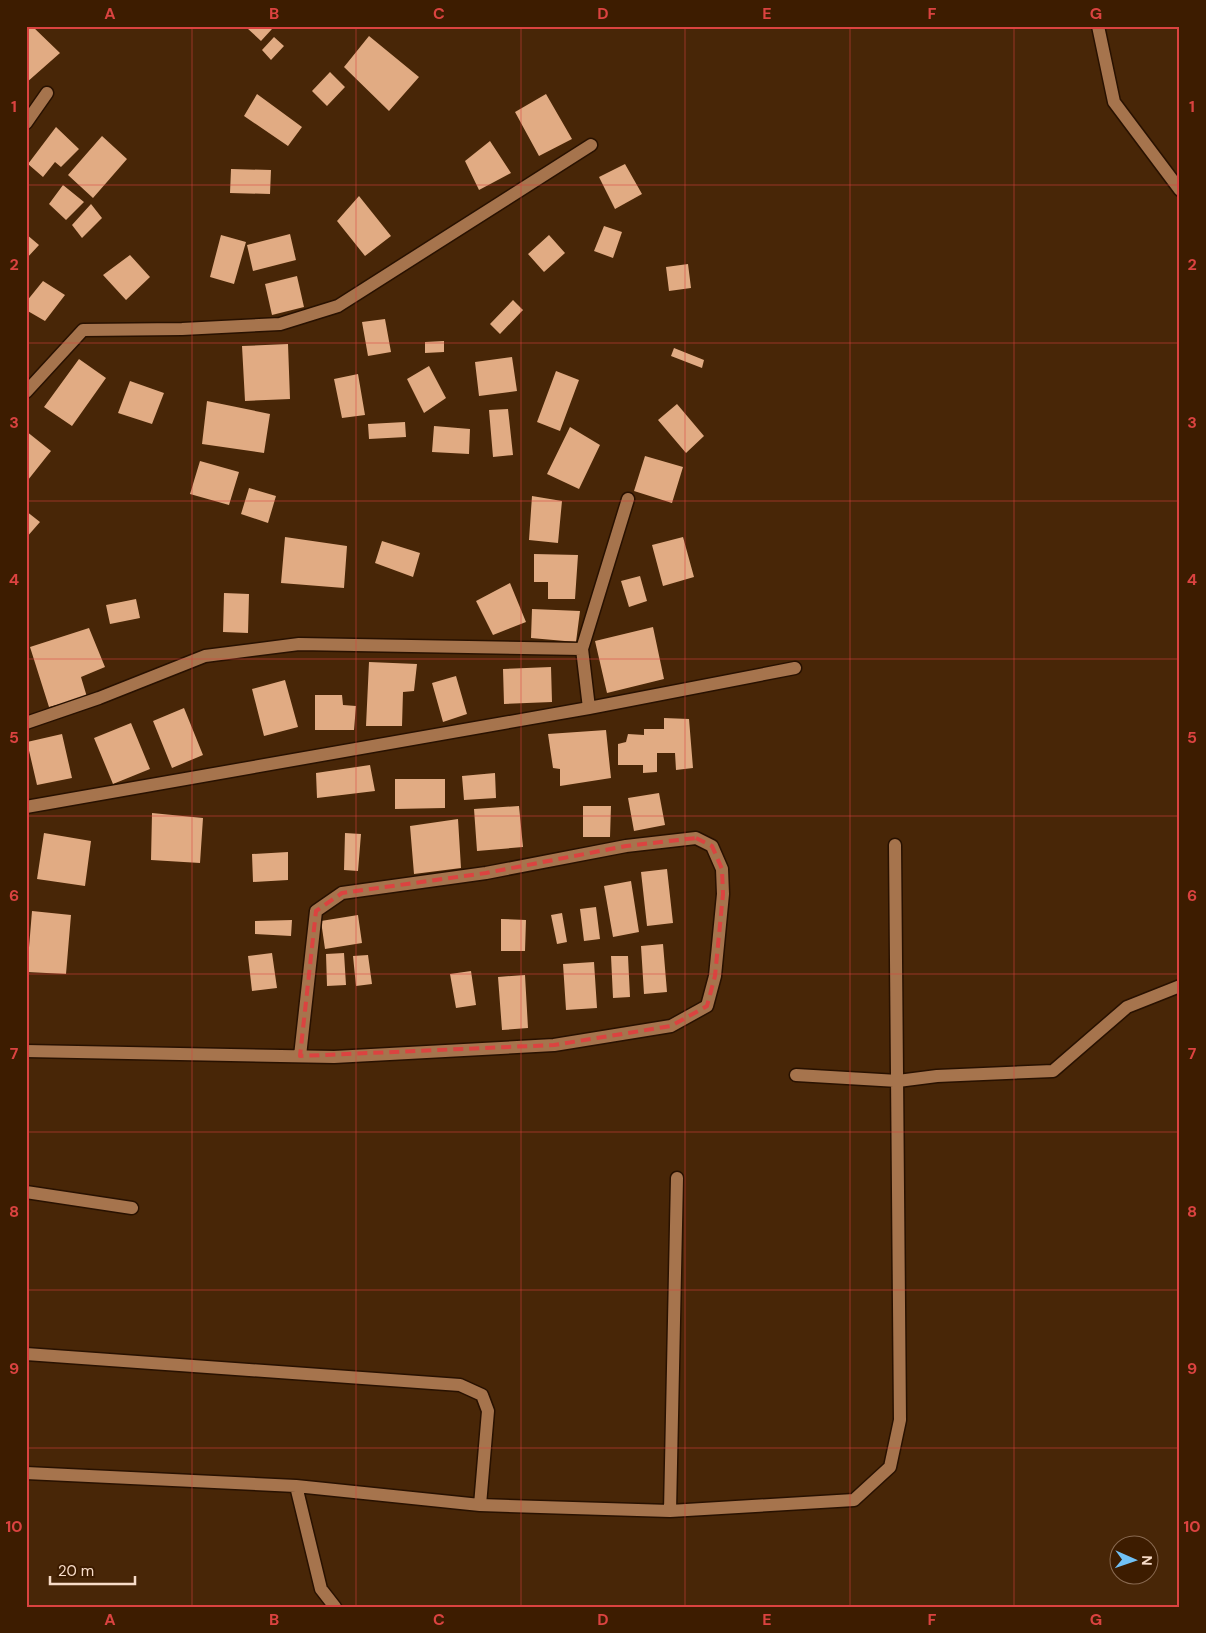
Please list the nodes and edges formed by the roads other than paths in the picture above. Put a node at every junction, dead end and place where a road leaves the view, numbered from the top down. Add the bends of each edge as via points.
1 (1098, 26) edge
2 (48, 93) dead end
3 (26, 123) edge
4 (591, 144) dead end
5 (1180, 190) edge
6 (26, 392) edge
7 (628, 499) dead end
8 (582, 649) junction
9 (795, 668) dead end
10 (589, 708) junction
11 (26, 723) edge
12 (26, 807) edge
13 (895, 845) dead end
14 (1180, 986) edge
15 (26, 1051) edge
16 (300, 1056) junction
17 (796, 1075) dead end
18 (898, 1082) junction
19 (677, 1178) dead end
20 (26, 1192) edge
21 (132, 1208) dead end
22 (26, 1354) edge
23 (26, 1473) edge
24 (296, 1486) junction
25 (480, 1505) junction
26 (670, 1511) junction
27 (335, 1607) edge

1 - 5 street via 1114,102
2 - 3 street
4 - 6 street via 338,306 280,324 83,330
7 - 8 street
8 - 10 street
8 - 11 street via 299,644 205,656
9 - 10 street
10 - 12 street
13 - 18 street
14 - 18 street via 1127,1007 1053,1071 937,1076
15 - 16 street
16 - 16 street via 316,911 342,893 486,873 626,846 696,838 712,846 722,869 723,894 715,976 707,1006 671,1026 554,1045
17 - 18 street
18 - 26 street via 900,1420 890,1467 854,1500
19 - 26 street
20 - 21 street
22 - 25 street via 460,1385 482,1395 488,1411
23 - 24 street
24 - 25 street
24 - 27 street via 321,1589
25 - 26 street

